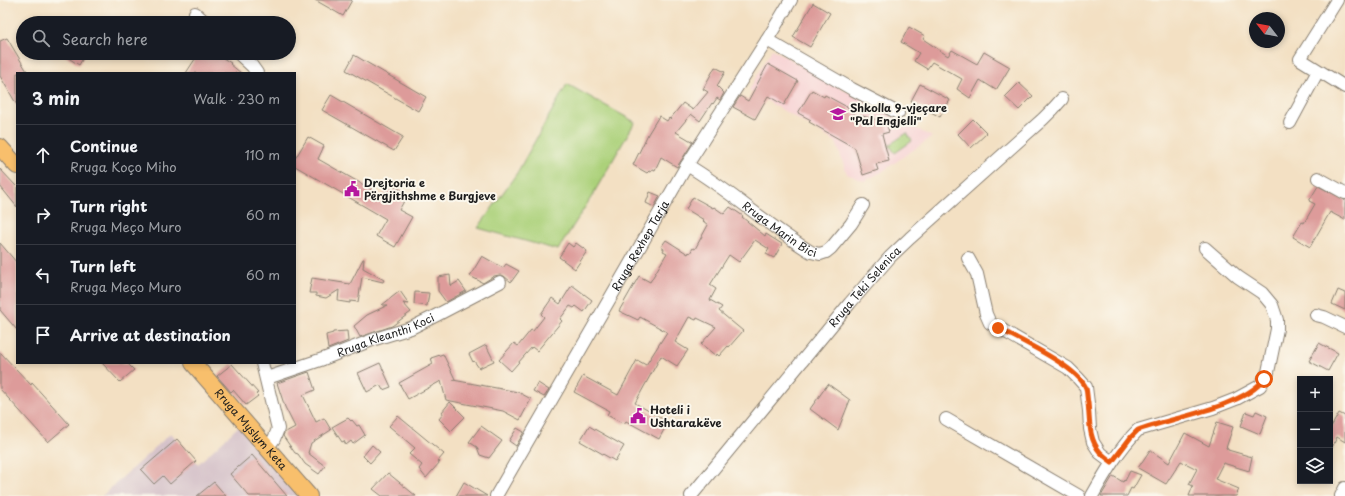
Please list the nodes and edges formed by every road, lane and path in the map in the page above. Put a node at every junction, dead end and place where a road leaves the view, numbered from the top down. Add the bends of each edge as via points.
1 (790, 0) edge
2 (1337, 0) edge
3 (195, 13) dead end
4 (198, 16) edge
5 (767, 40) junction
6 (246, 60) edge
7 (1318, 71) junction
8 (256, 72) edge
9 (1345, 87) edge
10 (1062, 99) dead end
11 (898, 113) dead end
12 (1290, 123) dead end
13 (0, 147) edge
14 (16, 165) edge
15 (687, 165) junction
16 (1318, 178) dead end
17 (1345, 193) edge
18 (863, 205) dead end
19 (1206, 248) dead end
20 (968, 258) dead end
21 (500, 282) dead end
22 (1316, 315) dead end
23 (1345, 327) edge
24 (193, 364) edge
25 (262, 364) edge
26 (267, 378) junction
27 (946, 419) dead end
28 (267, 448) junction
29 (1112, 462) junction
30 (1345, 488) edge
31 (309, 496) edge
32 (496, 496) edge
33 (691, 496) edge
34 (1078, 496) edge
35 (1092, 496) edge
36 (1340, 496) edge

1 - 5 street, Rruga Rexhep Tarja
2 - 7 street via 1300,59
3 - 4 street
5 - 11 street
5 - 15 street, Rruga Rexhep Tarja
6 - 8 street
7 - 9 street
7 - 12 street
10 - 33 street, Rruga Teki Selenica via 890,257
13 - 14 main road
15 - 18 street, Rruga Marin Bici via 811,252 820,254 831,248
15 - 32 street, Rruga Rexhep Tarja
16 - 17 street
19 - 29 street via 1238,277 1256,287 1272,305 1277,329 1268,372 1260,386 1236,399 1138,430
20 - 29 street via 977,274 990,323 1068,368 1086,388 1093,442 1100,453
21 - 26 street, Rruga Kleanthi Koci via 411,328
22 - 23 street
24 - 28 main road, Rruga Myslym Keta
25 - 26 street
26 - 28 street via 278,429
27 - 34 street
28 - 31 main road, Rruga Myslym Keta
29 - 35 street
30 - 36 street

